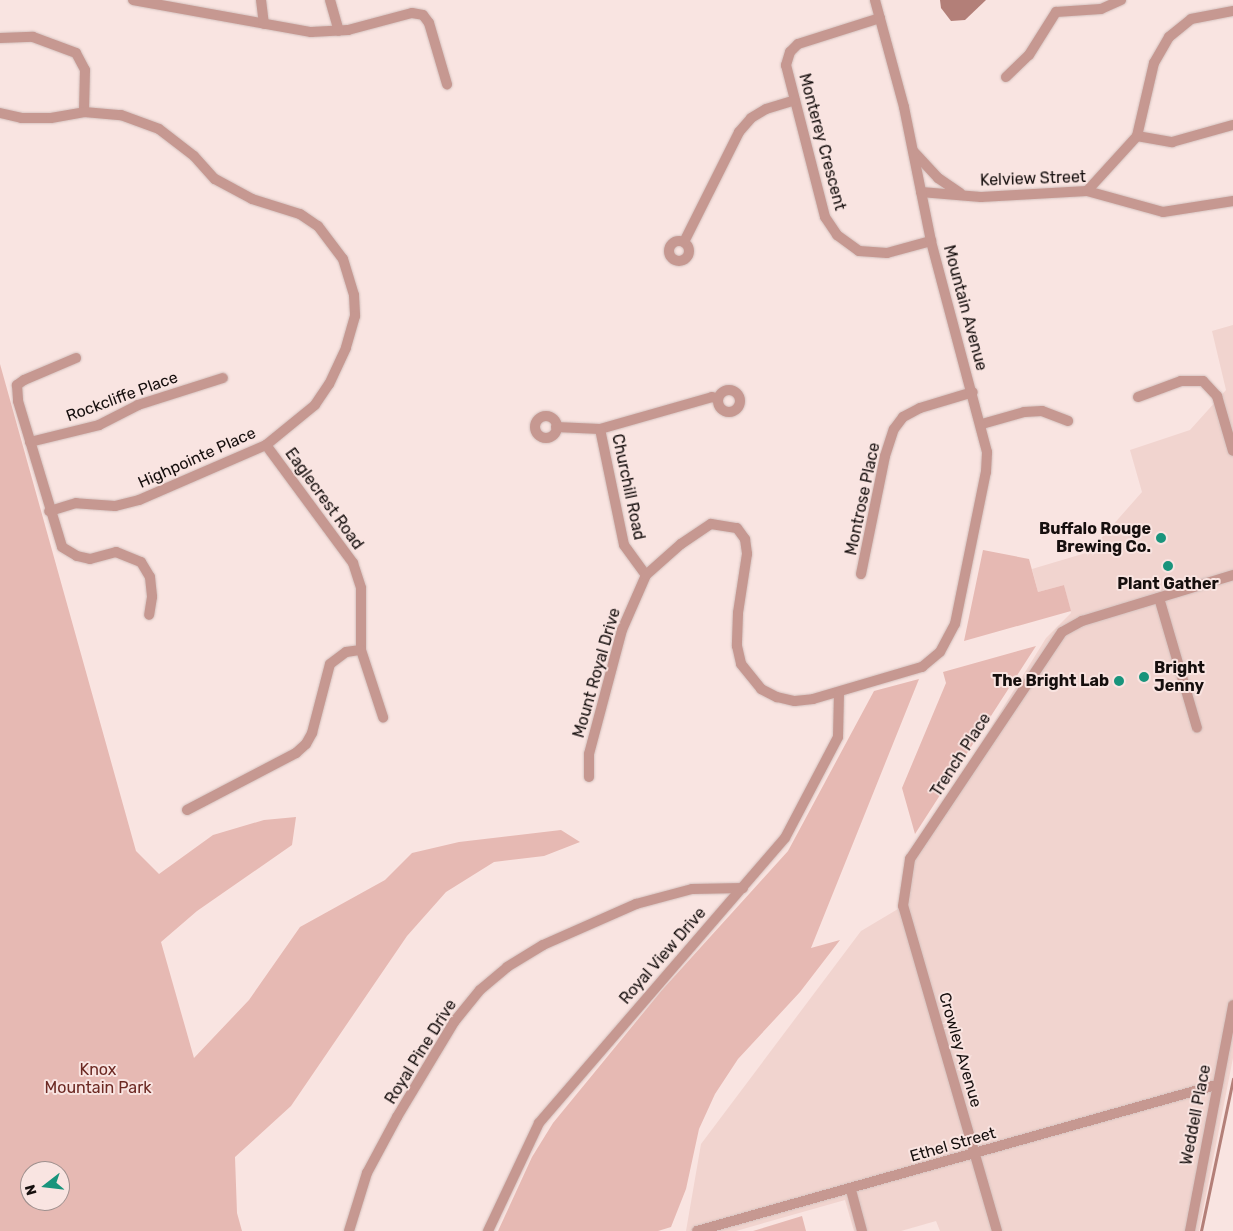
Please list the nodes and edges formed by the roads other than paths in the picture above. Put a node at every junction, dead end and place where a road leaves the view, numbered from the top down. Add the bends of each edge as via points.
1 (133, 0) edge
2 (262, 0) edge
3 (330, 0) edge
4 (874, 0) edge
5 (1121, 0) edge
6 (154, 2) edge
7 (1233, 11) edge
8 (880, 18) junction
9 (264, 24) junction
10 (340, 31) junction
11 (0, 38) edge
12 (1006, 77) dead end
13 (446, 84) dead end
14 (795, 100) junction
15 (84, 112) junction
16 (0, 113) edge
17 (1233, 125) edge
18 (1137, 136) junction
19 (913, 150) junction
20 (1088, 191) junction
21 (921, 192) junction
22 (961, 194) junction
23 (1233, 201) edge
24 (931, 241) junction
25 (684, 242) dead end
26 (76, 358) dead end
27 (223, 378) dead end
28 (973, 392) junction
29 (1138, 397) dead end
30 (718, 399) dead end
31 (1068, 421) dead end
32 (982, 424) junction
33 (556, 427) dead end
34 (600, 429) junction
35 (30, 442) junction
36 (266, 445) junction
37 (1233, 451) edge
38 (49, 510) junction
39 (861, 574) dead end
40 (646, 575) junction
41 (1233, 575) edge
42 (1159, 598) junction
43 (149, 615) dead end
44 (955, 624) joint
45 (361, 650) junction
46 (838, 693) junction
47 (383, 717) dead end
48 (1196, 728) dead end
49 (590, 777) dead end
50 (187, 810) dead end
51 (743, 888) junction
52 (903, 906) joint
53 (1233, 1005) edge
54 (1216, 1085) junction
55 (975, 1154) junction
56 (851, 1190) junction
57 (349, 1231) edge
58 (488, 1231) edge
59 (697, 1231) edge
60 (862, 1231) edge
61 (997, 1231) edge
62 (1190, 1231) edge

1 - 6 street
2 - 9 street
3 - 10 street
4 - 8 street, Mountain Avenue
5 - 12 street via 1101,10 1056,12 1029,55
6 - 9 street
7 - 18 street via 1191,20 1169,37 1154,63
8 - 14 street, Monterey Crescent via 798,44 790,52 786,65
8 - 19 street, Mountain Avenue
9 - 10 street via 311,32
10 - 13 street via 412,13 423,15 429,22
11 - 15 street via 33,38 76,53 85,70
14 - 24 street, Monterey Crescent via 825,217 837,235 859,251 887,253
14 - 25 street via 766,109 751,118 739,132
15 - 16 street, Highpointe Place via 51,118 20,118
15 - 36 street, Highpointe Place via 122,115 159,129 194,156 215,179 235,191 300,214 318,226 343,259 354,295 355,316 346,348 315,405
17 - 18 street via 1172,142
18 - 20 street
19 - 21 street, Mountain Avenue
19 - 22 street via 938,178
20 - 22 street, Kelview Street via 981,197
20 - 23 street, Kelview Street via 1163,212
21 - 22 street, Kelview Street
21 - 24 street, Mountain Avenue
24 - 28 street, Mountain Avenue
26 - 35 street via 17,385 18,401
27 - 35 street, Rockcliffe Place via 138,405 99,425
28 - 32 street, Mountain Avenue
28 - 39 street, Montrose Place via 920,408 903,417 894,429 885,456
29 - 37 street via 1181,381 1203,381 1217,396
30 - 34 street via 712,397
31 - 32 street via 1042,412 1024,412
32 - 44 street, Mountain Avenue via 987,452 986,472
33 - 34 street
34 - 40 street, Churchill Road via 624,545
35 - 38 street
36 - 38 street, Highpointe Place via 139,500 114,506 76,503
36 - 45 street, Eaglecrest Road via 353,563 361,588
38 - 43 street via 62,547 69,553 90,559 116,552 141,562 150,577 152,597
40 - 46 street, Mount Royal Drive via 681,544 711,524 737,528 745,539 747,554 738,613 740,664 761,689 777,697 795,701
40 - 49 street, Mount Royal Drive via 622,630 589,754
41 - 42 street, Trench Place
42 - 48 street
42 - 52 street, Trench Place via 1092,618 1068,628 1055,640 910,859
44 - 46 street, Mount Royal Drive via 940,652 922,667
45 - 47 street, Eaglecrest Road
45 - 50 street via 346,652 330,664 306,744 296,753
46 - 51 street, Royal View Drive via 838,737 786,838
51 - 57 street, Royal Pine Drive via 692,889 636,904 543,945 507,967 480,990 454,1022 392,1125 367,1173
51 - 58 street, Royal View Drive via 539,1123
52 - 55 street, Crowley Avenue
53 - 54 street, Weddell Place
54 - 55 street, Ethel Street
54 - 62 street, Weddell Place
55 - 56 street, Ethel Street
55 - 61 street, Crowley Avenue
56 - 59 street, Ethel Street
56 - 60 street

